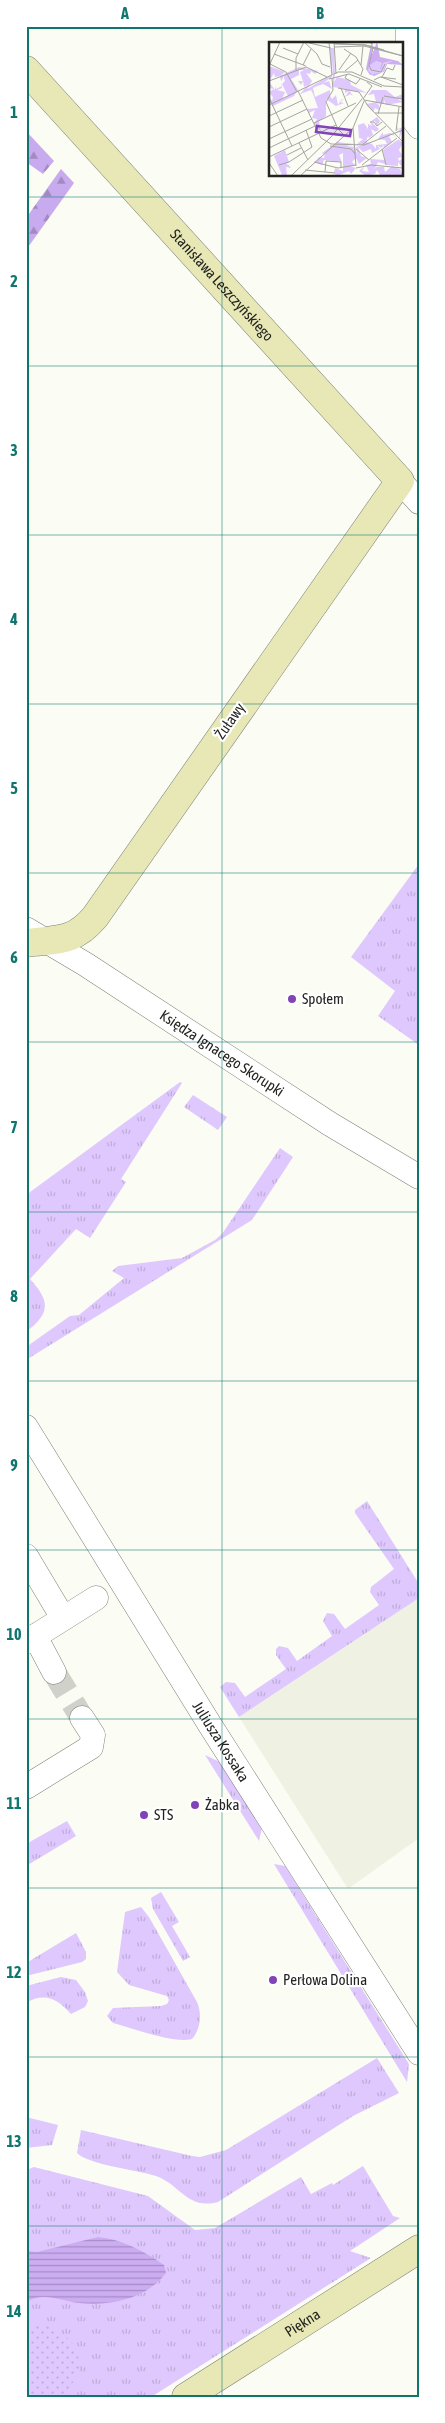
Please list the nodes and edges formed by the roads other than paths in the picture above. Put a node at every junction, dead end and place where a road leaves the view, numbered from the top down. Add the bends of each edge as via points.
1 (408, 26) edge
2 (26, 70) edge
3 (419, 127) edge
4 (400, 481) junction
5 (419, 502) edge
6 (33, 938) edge
7 (419, 1177) edge
8 (26, 1428) edge
9 (26, 1556) edge
10 (96, 1598) dead end
11 (63, 1618) junction
12 (31, 1639) edge
13 (54, 1672) tunnel mouth
14 (82, 1718) tunnel mouth
15 (26, 1787) edge
16 (419, 2054) edge
17 (419, 2249) edge
18 (186, 2397) edge

1 - 3 street via 408,104 410,114
2 - 4 street, Stanisława Leszczyńskiego
4 - 5 street, Stanisława Leszczyńskiego
4 - 6 street, Żuławy via 95,917 81,931 62,941
6 - 7 street, Księdza Ignacego Skorupki via 85,964 323,1119
8 - 16 street, Juliusza Kossaka
9 - 11 street
10 - 11 street
11 - 12 street
12 - 13 street
14 - 15 street via 93,1735 91,1747
17 - 18 street, Piękna

